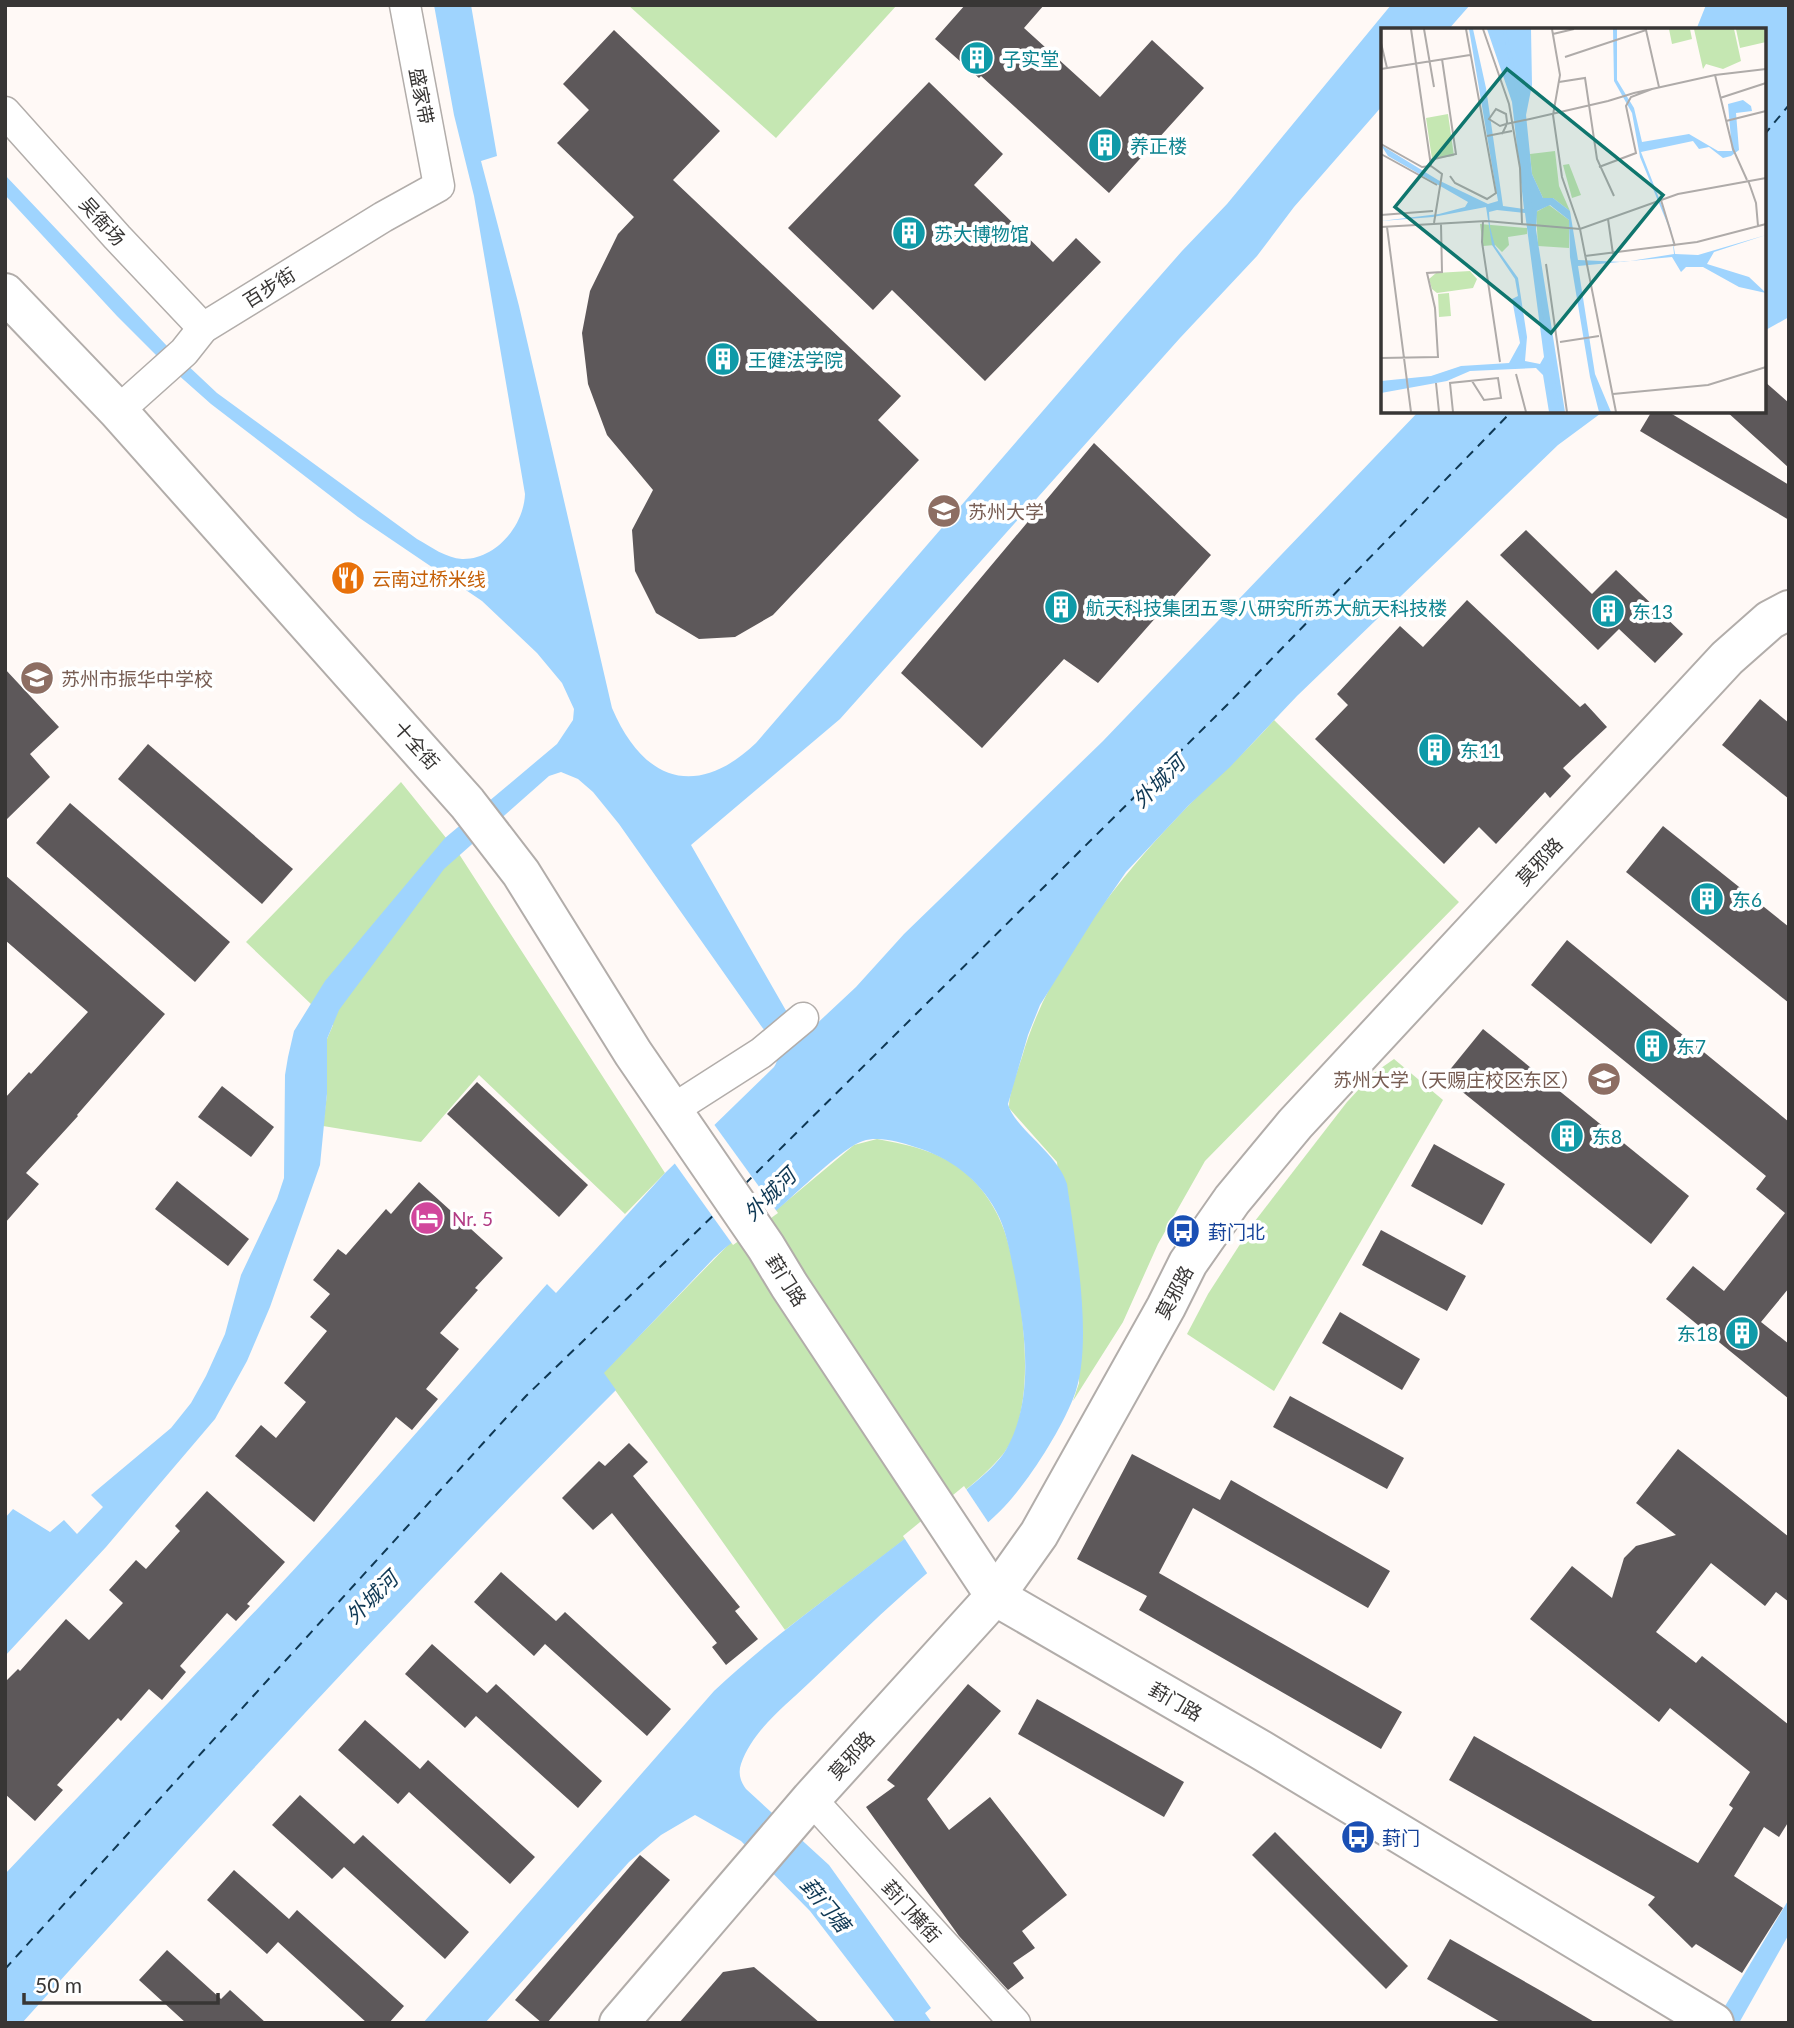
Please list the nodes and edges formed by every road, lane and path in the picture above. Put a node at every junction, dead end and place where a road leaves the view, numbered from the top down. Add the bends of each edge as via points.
1 (405, 5) edge
2 (5, 112) edge
3 (439, 186) joint
4 (5, 293) edge
5 (203, 328) junction
6 (118, 411) junction
7 (1789, 610) edge
8 (803, 1018) dead end
9 (677, 1117) junction
10 (766, 1247) joint
11 (995, 1596) junction
12 (804, 1807) junction
13 (1711, 2021) edge
14 (619, 2023) edge
15 (1015, 2023) edge

1 - 3 street, 盛家带
2 - 5 street, 吴衙场
3 - 5 street, 百步街
4 - 6 main road, 十全街
5 - 6 street, 百步街 via 184,352
6 - 9 main road, 十全街 via 467,803 521,873
7 - 11 main road, 莫邪路 via 1770,620 1727,658 1258,1167 1188,1263 1039,1534
8 - 9 street
9 - 10 main road, 十全街
10 - 11 main road, 葑门路
11 - 12 main road, 莫邪路
11 - 13 main road, 葑门路
12 - 14 main road, 莫邪路
12 - 15 street, 葑门横街

